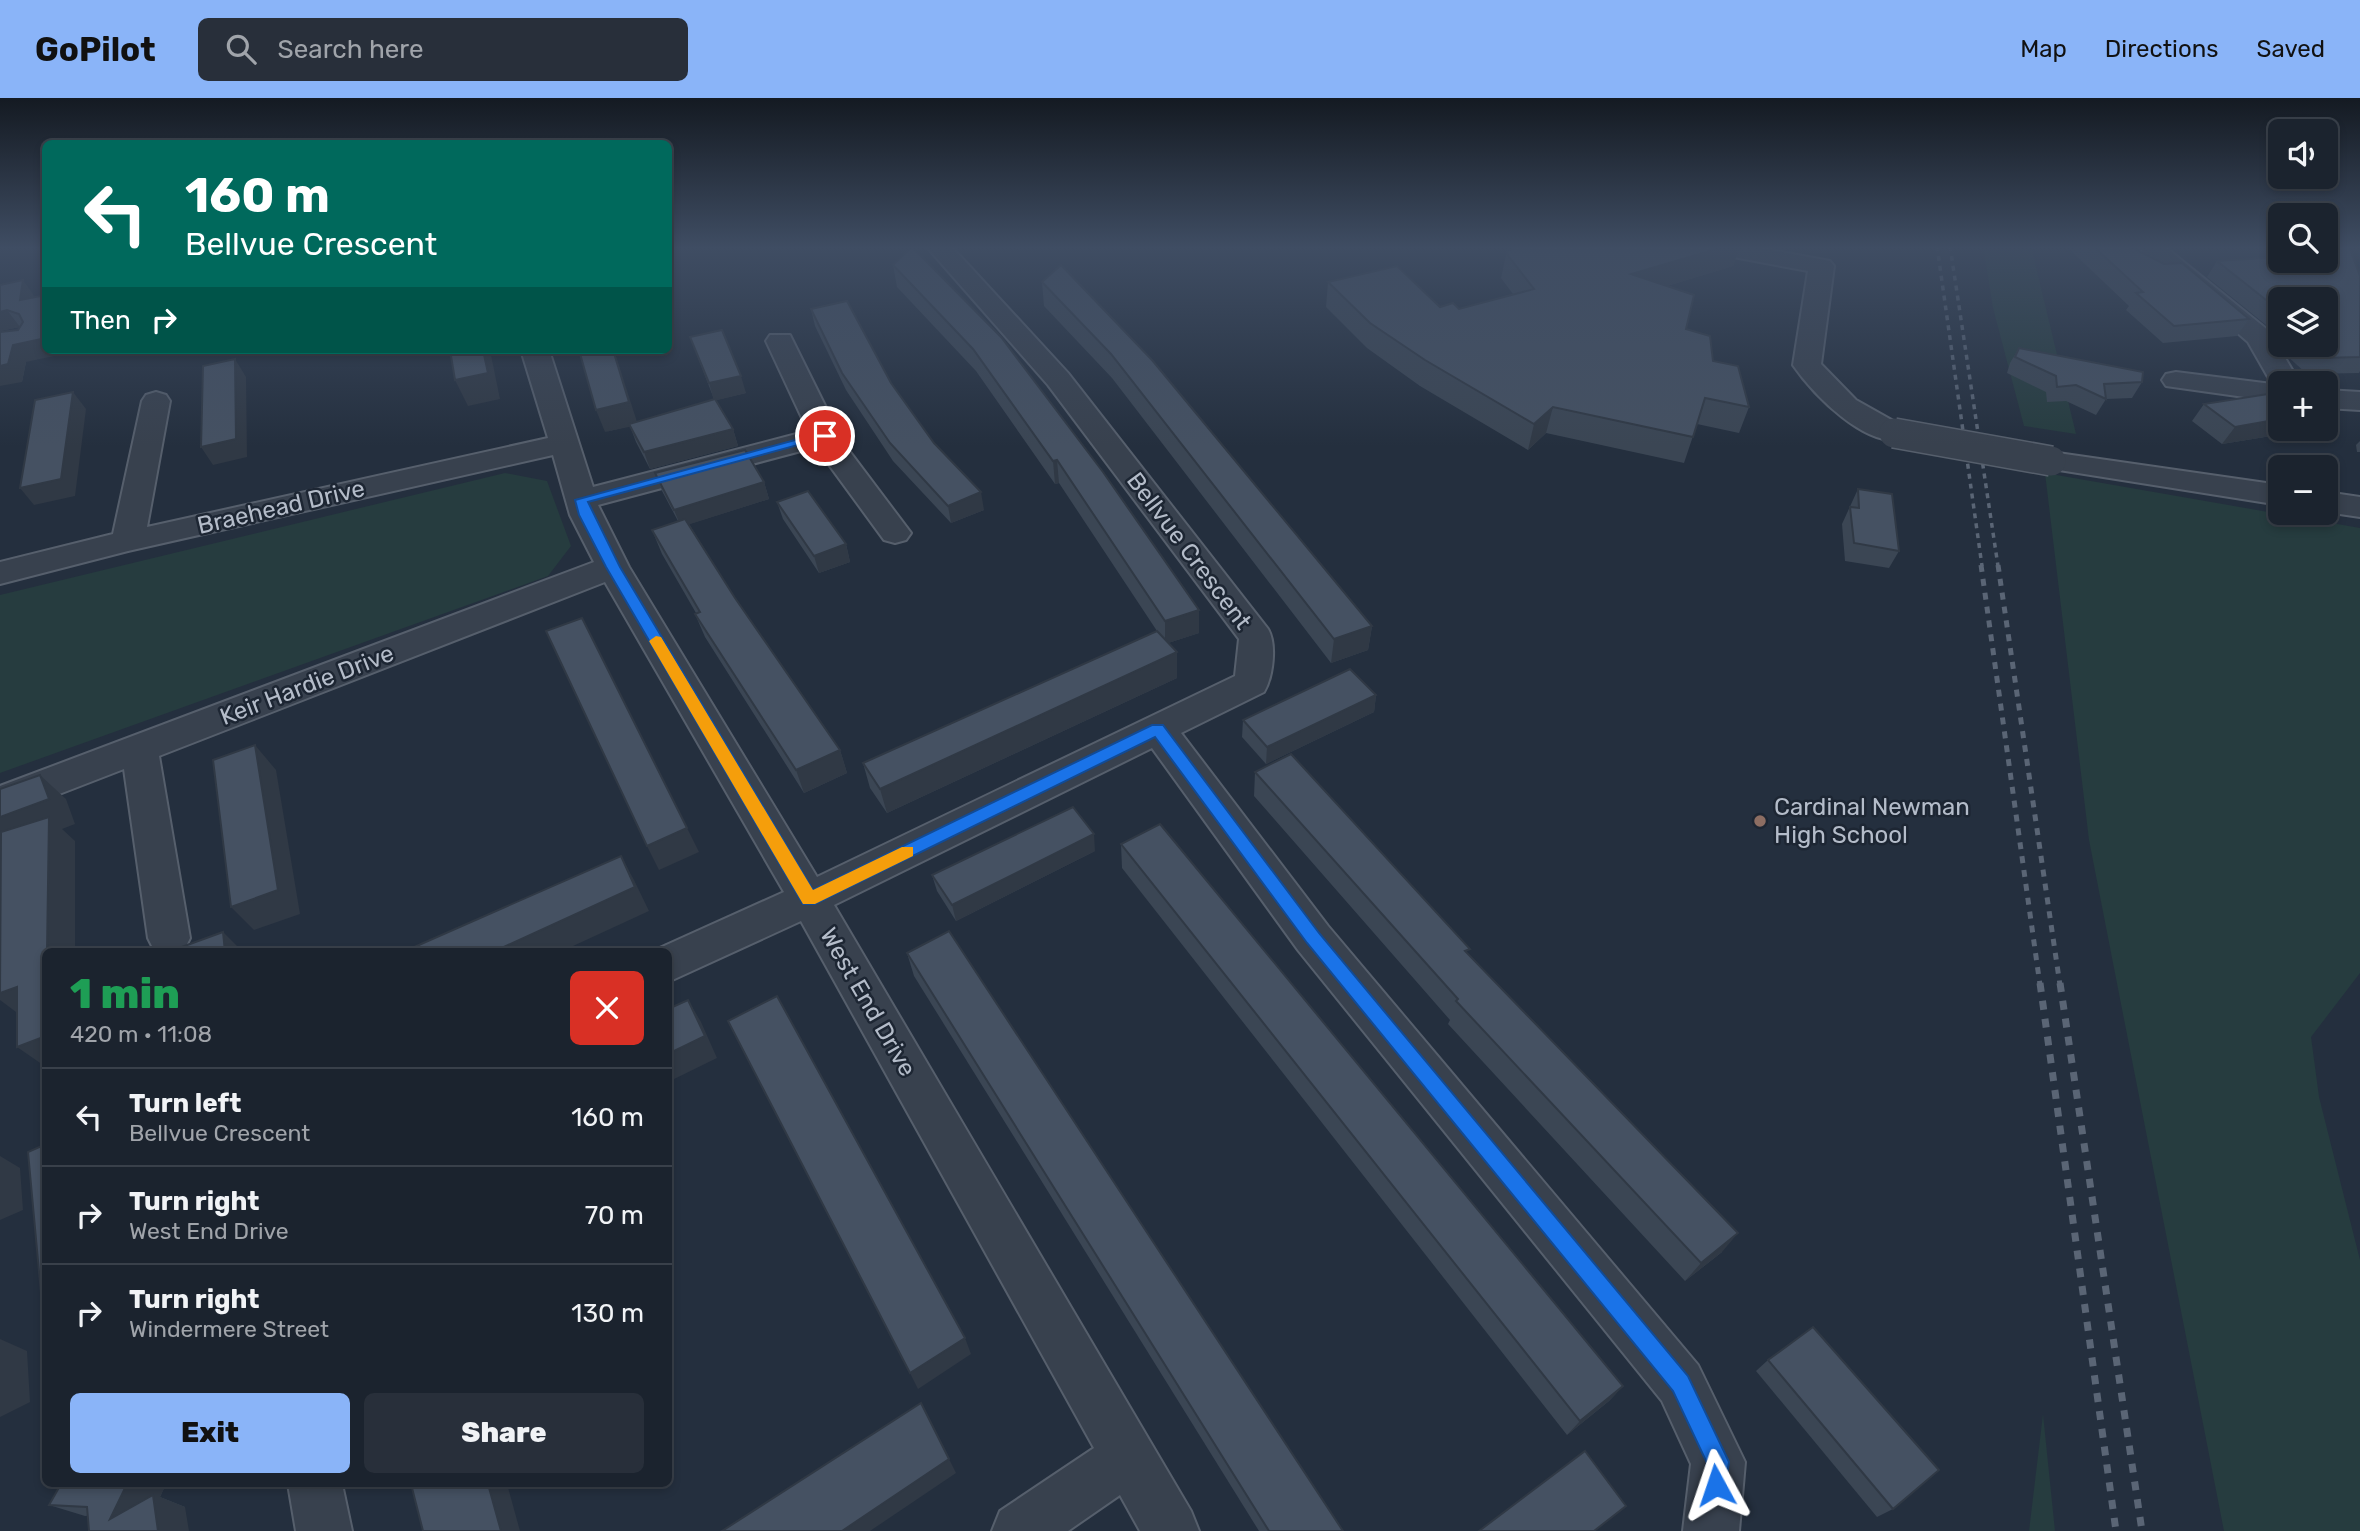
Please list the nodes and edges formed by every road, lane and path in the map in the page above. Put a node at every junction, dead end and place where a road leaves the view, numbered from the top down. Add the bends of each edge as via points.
1 (998, 313) edge
2 (1814, 313) edge
3 (2230, 313) edge
4 (780, 341) dead end
5 (536, 354) edge
6 (2279, 371) edge
7 (2176, 380) dead end
8 (2268, 392) edge
9 (2338, 400) edge
10 (156, 401) dead end
11 (2360, 401) edge
12 (825, 436) junction
13 (563, 444) junction
14 (2268, 493) edge
15 (581, 500) junction
16 (2338, 504) edge
17 (2360, 507) edge
18 (895, 533) dead end
19 (128, 541) junction
20 (613, 567) junction
21 (0, 573) edge
22 (1158, 729) junction
23 (140, 750) junction
24 (0, 802) edge
25 (809, 899) junction
26 (169, 937) dead end
27 (672, 962) edge
28 (1128, 1457) junction
29 (316, 1487) edge
30 (324, 1531) edge
31 (1020, 1531) edge
32 (1171, 1531) edge
33 (1711, 1531) edge

1 - 22 street, Bellvue Crescent via 1058,379 1256,637 1252,683
2 - 14 street, bridge via 1807,365 1850,412 1894,433
3 - 6 street via 2259,337
4 - 12 street
5 - 13 street, West End Drive
7 - 8 street
9 - 11 street
10 - 19 street
12 - 15 street
12 - 18 street
13 - 15 street, West End Drive
13 - 19 street, Braehead Drive
15 - 20 street, West End Drive
16 - 17 street
19 - 21 street, Braehead Drive
20 - 23 street, Keir Hardie Drive
20 - 25 street, West End Drive
22 - 25 street, Bellvue Crescent
22 - 33 street via 1313,938 1680,1383 1718,1462
23 - 24 street, Keir Hardie Drive
23 - 26 street
25 - 27 street, Bellvue Crescent
25 - 28 street, West End Drive
28 - 31 street
28 - 32 street, West End Drive
29 - 30 street

